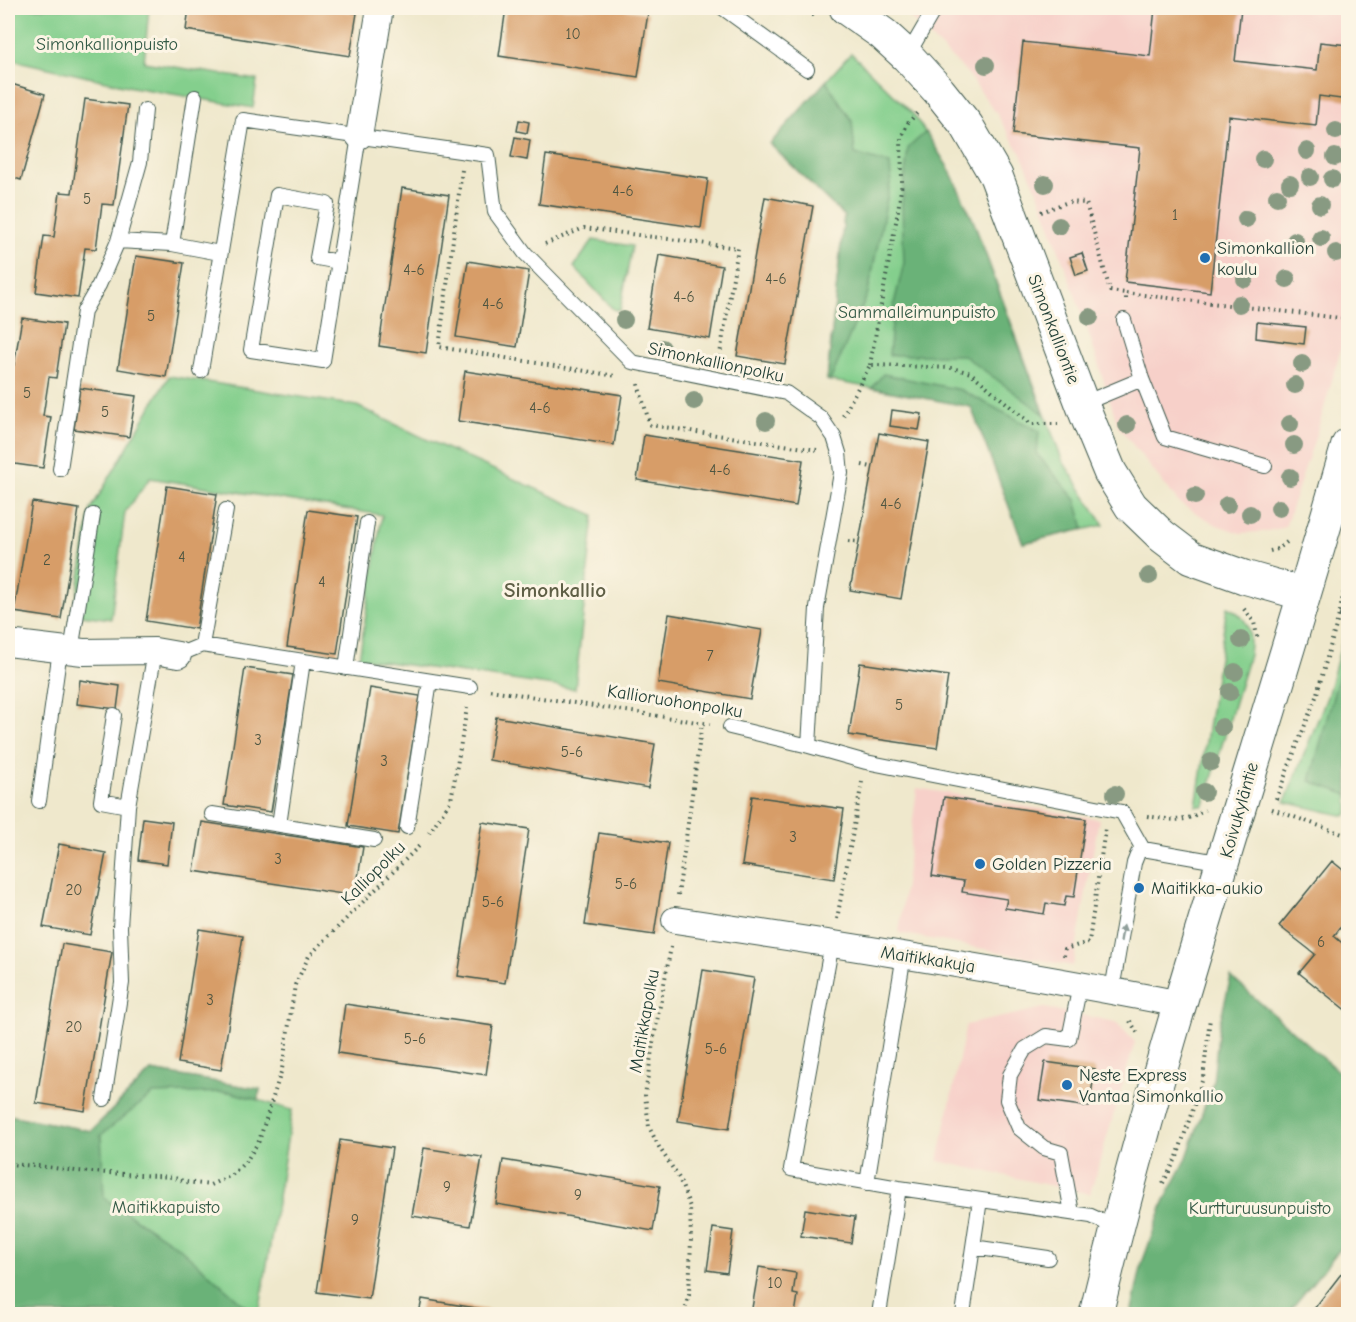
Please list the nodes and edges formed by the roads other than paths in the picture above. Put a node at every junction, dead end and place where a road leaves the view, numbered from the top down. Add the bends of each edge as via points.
1 (380, 8) edge
2 (723, 8) edge
3 (846, 8) edge
4 (935, 8) edge
5 (908, 56) junction
6 (807, 69) dead end
7 (195, 97) dead end
8 (145, 110) dead end
9 (359, 136) junction
10 (118, 241) junction
11 (172, 244) junction
12 (220, 253) junction
13 (339, 262) junction
14 (1124, 320) road end
15 (201, 371) dead end
16 (1142, 379) junction
17 (1071, 414) junction
18 (1348, 445) edge
19 (1265, 466) dead end
20 (60, 469) dead end
21 (226, 510) dead end
22 (93, 515) dead end
23 (367, 523) dead end
24 (1304, 594) junction
25 (8, 643) edge
26 (202, 645) junction
27 (65, 651) junction
28 (167, 653) junction
29 (303, 661) junction
30 (346, 668) junction
31 (430, 681) junction
32 (470, 687) road end
33 (114, 714) dead end
34 (730, 727) road end
35 (809, 746) junction
36 (39, 801) dead end
37 (128, 806) junction
38 (212, 814) dead end
39 (279, 825) junction
40 (407, 826) dead end
41 (374, 840) dead end
42 (1143, 849) junction
43 (1208, 860) junction
44 (675, 920) road end
45 (832, 943) junction
46 (904, 954) junction
47 (1070, 983) junction
48 (1112, 990) junction
49 (1180, 1004) junction
50 (104, 1099) dead end
51 (867, 1183) junction
52 (898, 1188) junction
53 (980, 1200) junction
54 (1072, 1213) junction
55 (1117, 1228) junction
56 (973, 1247) junction
57 (1047, 1258) dead end
58 (879, 1314) edge
59 (963, 1314) edge
60 (1096, 1314) edge

1 - 9 street
2 - 6 lane
3 - 5 main road, Simonkalliontie
4 - 5 lane
5 - 17 main road, Simonkalliontie via 967,126 996,176
7 - 11 lane
8 - 10 lane via 140,162
9 - 12 lane via 243,120
9 - 13 lane
9 - 35 lane, Simonkallionpolku via 488,155 495,212 525,253 632,362 786,393 821,418 833,435 841,473 817,608
10 - 11 lane
10 - 20 lane via 84,311
11 - 12 lane
12 - 15 lane
13 - 13 lane via 323,361 251,350 277,195 327,204 317,258
14 - 16 lane
16 - 17 lane
16 - 19 lane via 1165,437
17 - 24 main road, Simonkalliontie via 1131,506 1162,536 1191,558
18 - 24 main road, Koivukyläntie
21 - 26 lane
22 - 27 lane
23 - 30 lane
24 - 43 main road, Koivukyläntie via 1236,817
25 - 27 street
26 - 28 lane
26 - 29 lane
27 - 28 street
27 - 36 lane
28 - 37 lane
29 - 30 lane
29 - 39 lane
30 - 31 lane
31 - 32 lane
31 - 40 lane
33 - 37 lane via 101,801
34 - 35 lane, Kallioruohonpolku
35 - 42 lane, Kallioruohonpolku via 866,762 1115,811
37 - 50 lane via 120,927 122,983
38 - 39 lane
39 - 41 lane
42 - 43 lane
48 -> 42 lane via 1134,863
43 - 49 main road, Koivukyläntie
44 - 45 street, Maitikkakuja
45 - 46 street, Maitikkakuja
45 - 51 lane via 791,1169
46 - 47 street, Maitikkakuja
46 - 51 lane
47 - 48 street, Maitikkakuja
47 - 54 lane via 1069,1039 1046,1036 1025,1049 1010,1075 1007,1100 1019,1128 1044,1148 1061,1153
48 - 49 street, Maitikkakuja
49 - 55 main road, Koivukyläntie
51 - 52 lane
52 - 53 lane
52 - 58 lane
53 - 54 lane
53 - 56 lane
54 - 55 lane via 1091,1216
55 - 60 main road, Koivukyläntie
56 - 57 lane
56 - 59 lane

